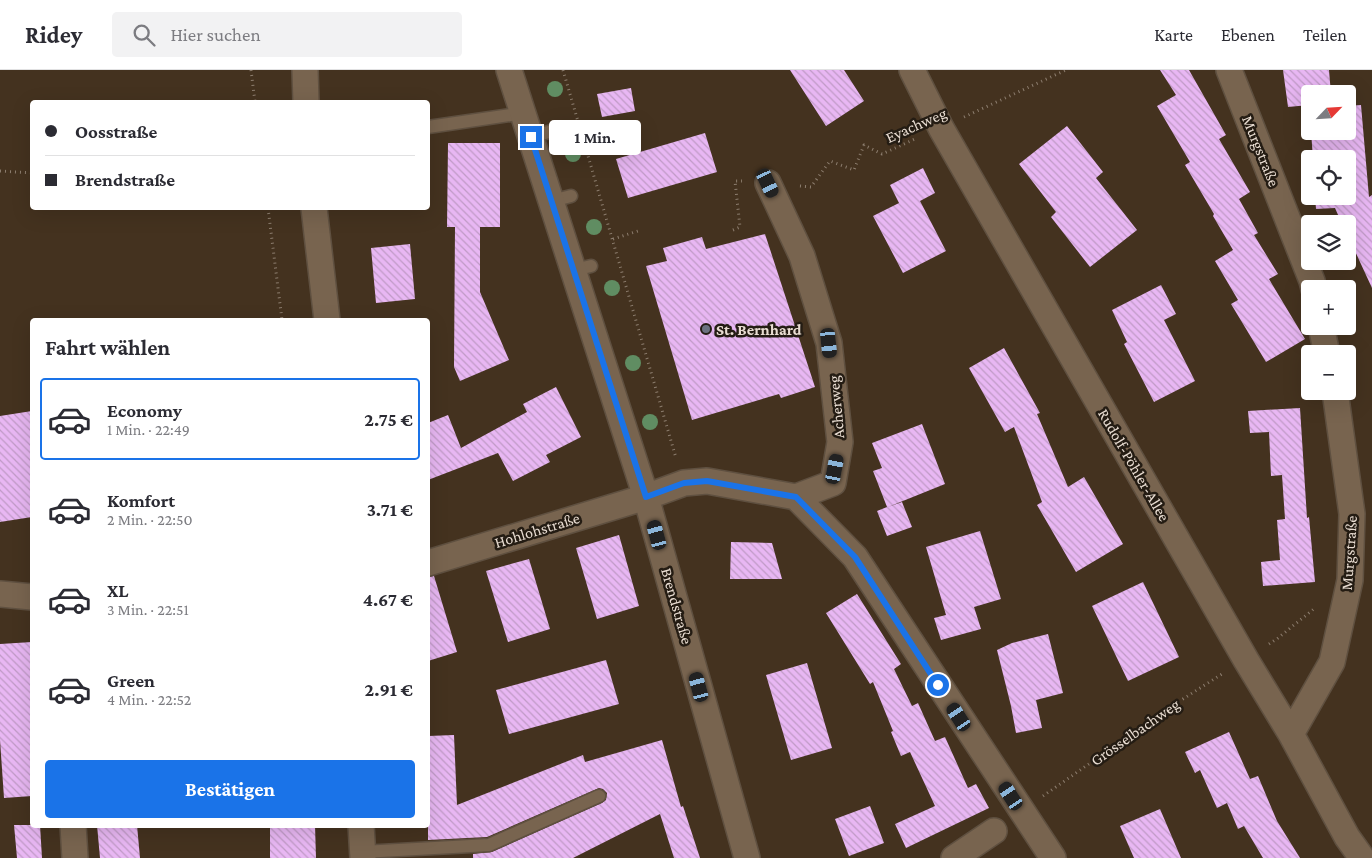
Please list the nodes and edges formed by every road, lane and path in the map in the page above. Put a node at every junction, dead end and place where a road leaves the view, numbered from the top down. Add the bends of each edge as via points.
1 (251, 70) edge
2 (305, 70) edge
3 (509, 70) edge
4 (563, 70) edge
5 (912, 70) edge
6 (1066, 70) edge
7 (1229, 70) edge
8 (255, 100) edge
9 (306, 100) edge
10 (435, 124) edge
11 (535, 127) junction
12 (941, 128) junction
13 (0, 171) edge
14 (30, 173) edge
15 (735, 181) dead end
16 (768, 183) joint
17 (268, 210) edge
18 (314, 210) edge
19 (733, 230) dead end
20 (638, 232) dead end
21 (613, 239) junction
22 (1312, 280) edge
23 (282, 318) edge
24 (327, 318) edge
25 (1336, 400) edge
26 (684, 483) junction
27 (646, 497) junction
28 (796, 497) junction
29 (430, 562) edge
30 (0, 594) edge
31 (30, 597) edge
32 (1210, 680) dead end
33 (1291, 734) junction
34 (1060, 784) dead end
35 (598, 796) dead end
36 (73, 828) edge
37 (361, 828) edge
38 (994, 832) dead end
39 (363, 855) edge
40 (75, 858) edge
41 (746, 858) edge
42 (954, 858) edge
43 (1053, 858) edge
44 (1362, 858) edge

1 - 8 path
2 - 9 street
3 - 11 street, Brendstraße
4 - 21 path
5 - 12 street, Rudolf-Pöhler-Allee
6 - 12 path, Eyachweg
7 - 22 street, Murgstraße
10 - 11 lane
11 - 27 street, Brendstraße via 561,198 599,336 623,402
12 - 16 path, Eyachweg via 882,154 864,145 854,170 830,161 811,187
12 - 33 street, Rudolf-Pöhler-Allee
13 - 14 path
15 - 19 path via 740,227
16 - 28 street, Acherweg via 802,256 829,343 840,442 832,483
17 - 23 path
18 - 24 street
20 - 21 path
21 - 26 path
25 - 33 street, Murgstraße via 1352,514 1350,580 1332,662
26 - 27 street, Hohlohstraße
26 - 28 street, Hohlohstraße via 707,481
27 - 29 street, Hohlohstraße
27 - 41 street, Brendstraße
28 - 43 street via 855,557
30 - 31 street
32 - 34 path, Grösselbachweg
33 - 44 street, Rudolf-Pöhler-Allee via 1347,837
35 - 39 lane via 489,845
36 - 40 street
37 - 39 street
38 - 42 street

